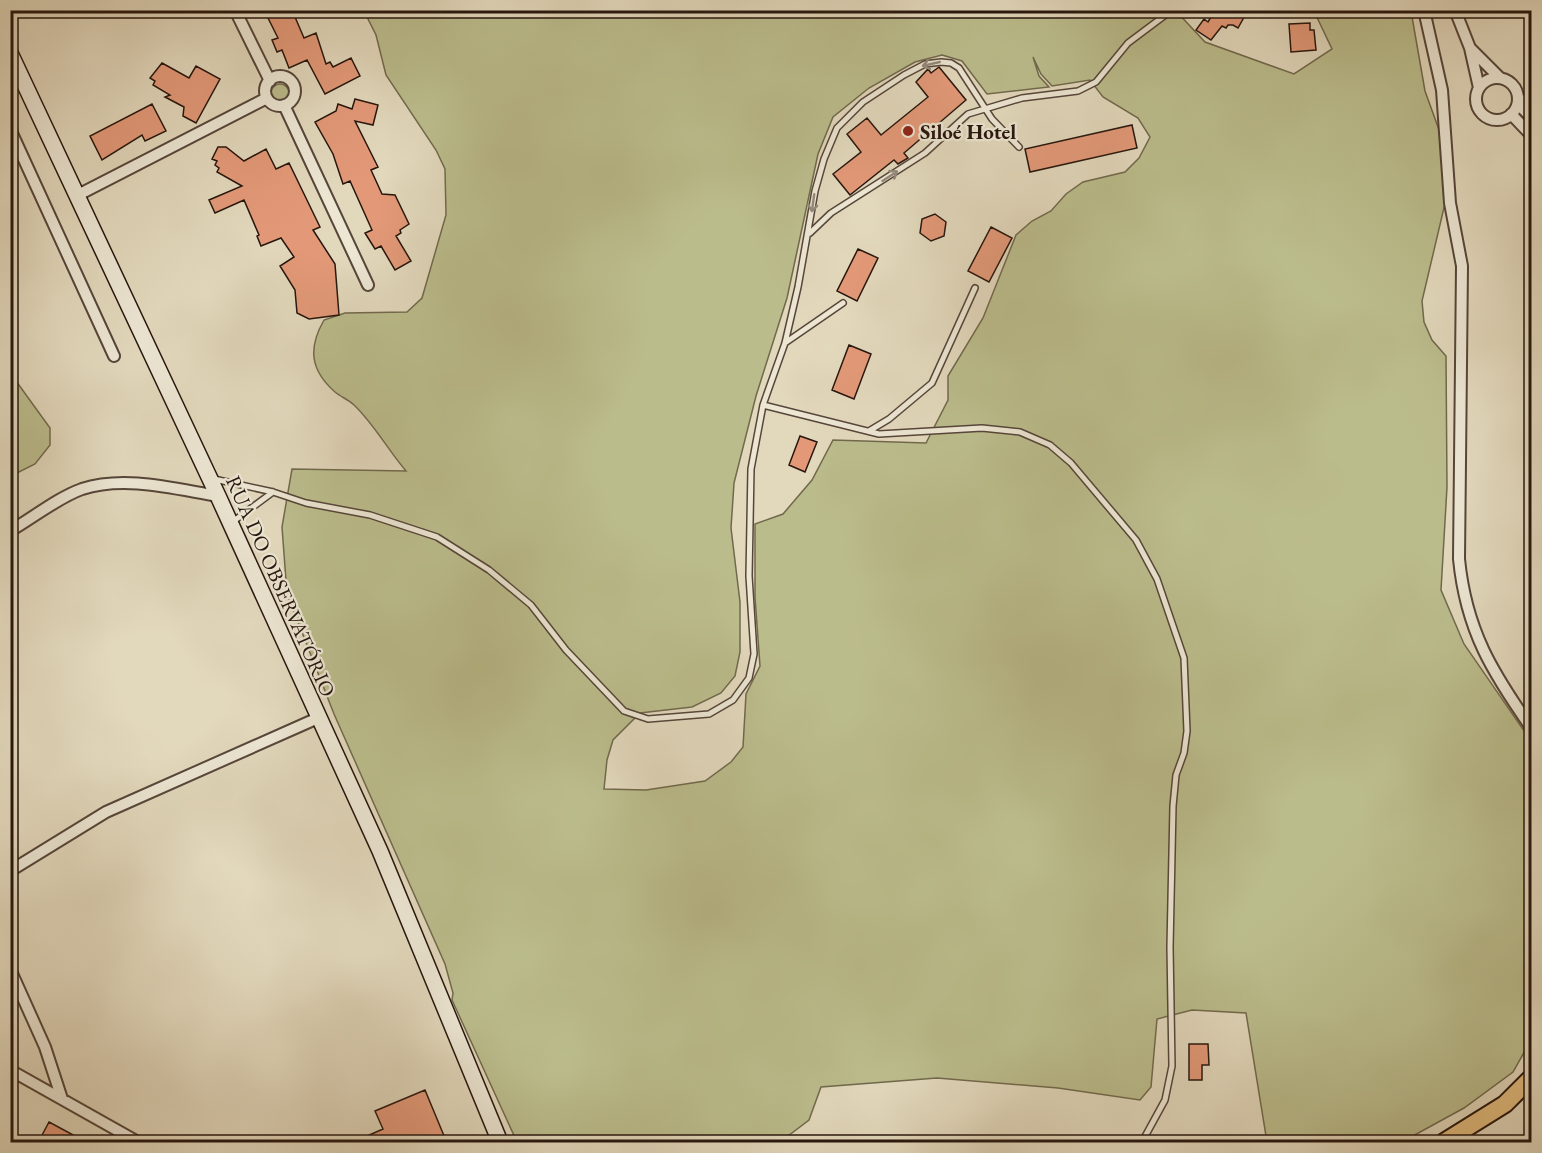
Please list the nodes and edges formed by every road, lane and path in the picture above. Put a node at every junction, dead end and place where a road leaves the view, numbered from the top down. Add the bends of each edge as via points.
1 (235, 10) edge
2 (1172, 10) edge
3 (1424, 10) edge
4 (1455, 10) edge
5 (1470, 48) junction
6 (10, 52) edge
7 (1500, 78) junction
8 (270, 81) junction
9 (1479, 88) junction
10 (267, 98) junction
11 (1532, 101) edge
12 (1518, 102) junction
13 (284, 105) junction
14 (987, 109) junction
15 (1511, 114) junction
16 (1532, 118) edge
17 (10, 129) edge
18 (1532, 136) edge
19 (1019, 147) dead end
20 (78, 195) junction
21 (809, 234) junction
22 (368, 285) dead end
23 (975, 288) dead end
24 (843, 303) dead end
25 (785, 343) junction
26 (114, 356) dead end
27 (763, 405) junction
28 (869, 431) junction
29 (210, 478) junction
30 (273, 492) junction
31 (218, 496) junction
32 (230, 523) junction
33 (10, 531) edge
34 (1532, 544) edge
35 (1532, 550) edge
36 (318, 718) junction
37 (1532, 729) edge
38 (10, 871) edge
39 (10, 969) edge
40 (53, 1068) junction
41 (10, 1070) edge
42 (1532, 1077) edge
43 (46, 1090) junction
44 (62, 1099) junction
45 (496, 1141) edge
46 (138, 1143) edge
47 (1142, 1143) edge
48 (1444, 1143) edge

1 - 8 street
2 - 14 lane via 1128,43 1096,82 1078,91 1022,98
3 - 37 street via 1442,90 1450,202 1462,266 1462,592 1484,654
4 - 5 street
5 - 7 street
5 - 9 street
6 - 20 street, RUA DO OBSERVATÓRIO
7 - 9 street via 1490,79
7 - 12 street via 1515,87
8 - 10 street
8 - 13 street via 284,77 294,86 292,100
9 - 15 street via 1476,102 1483,114 1495,120
10 - 13 street via 274,105
10 - 20 street
11 - 12 street
12 - 15 street
12 - 16 street
13 - 22 street
14 - 19 lane
21 -> 14 lane via 831,213 925,153 968,114
14 -> 21 lane via 959,69 941,62 925,64 863,102 843,120 832,137 815,191
15 - 18 street
17 - 26 street
20 - 29 street, RUA DO OBSERVATÓRIO
21 - 25 lane
23 - 28 lane via 932,383
24 - 25 lane
25 - 27 lane
27 - 28 lane
27 - 30 lane via 751,470 749,508 754,654 749,678 739,693 709,714 648,719 624,711 566,650 531,605 480,564 437,537 370,515
28 - 47 lane via 907,434 982,428 1020,432 1050,445 1071,463 1136,540 1156,579 1184,658 1187,731 1173,806 1172,1066 1165,1100
29 - 30 lane
29 - 31 street, RUA DO OBSERVATÓRIO
30 - 32 lane
31 - 32 street, RUA DO OBSERVATÓRIO
31 - 33 street via 137,484 102,484 80,490
32 - 36 street, RUA DO OBSERVATÓRIO
34 - 35 street
36 - 38 street via 106,812
36 - 45 street, RUA DO OBSERVATÓRIO via 380,851
39 - 40 street
40 - 43 street
40 - 44 street
41 - 43 street
42 - 48 main road via 1504,1104
43 - 44 street
44 - 46 street

